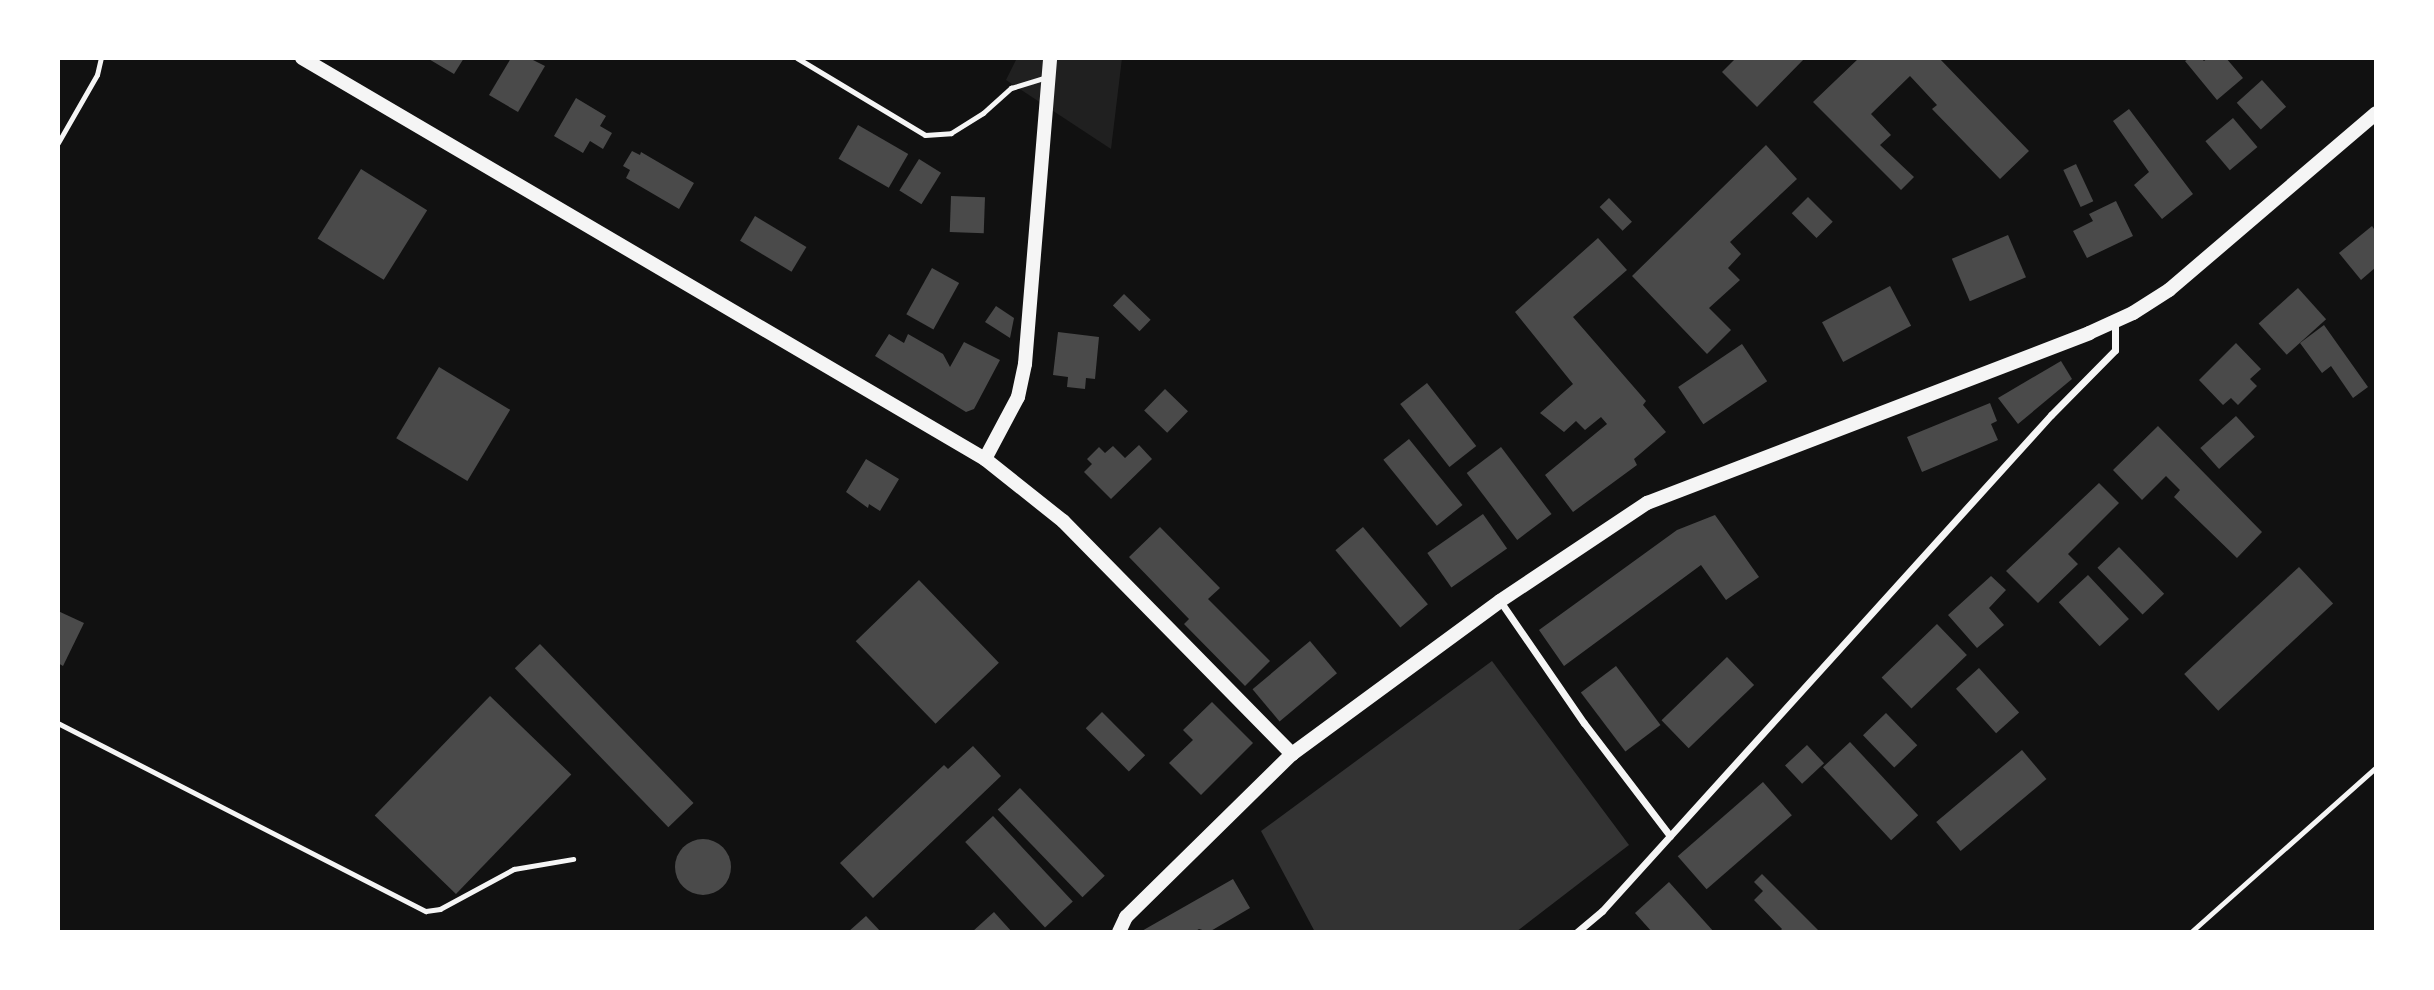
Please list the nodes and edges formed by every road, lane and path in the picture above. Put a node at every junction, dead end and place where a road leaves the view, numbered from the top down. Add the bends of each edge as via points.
1 (101, 58) edge
2 (302, 58) edge
3 (797, 58) edge
4 (1050, 58) edge
5 (1049, 76) junction
6 (2376, 113) edge
7 (58, 143) edge
8 (2115, 322) junction
9 (985, 459) junction
10 (1500, 601) junction
11 (58, 723) edge
12 (1292, 754) junction
13 (2376, 767) edge
14 (1670, 836) junction
15 (573, 859) dead end
16 (1119, 932) edge
17 (1577, 932) edge
18 (2191, 932) edge

1 - 7 path via 97,75
2 - 9 main road
3 - 5 lane via 925,135 951,133 1011,88
4 - 5 main road
5 - 9 main road via 1025,364 1018,397
6 - 8 main road via 2169,290
8 - 10 main road via 1647,503
8 - 14 street via 2115,351 2051,415
9 - 12 main road via 1063,521
10 - 12 main road
10 - 14 street
11 - 15 path via 426,911 440,909 514,869
12 - 16 main road via 1126,916
13 - 18 lane
14 - 17 street

